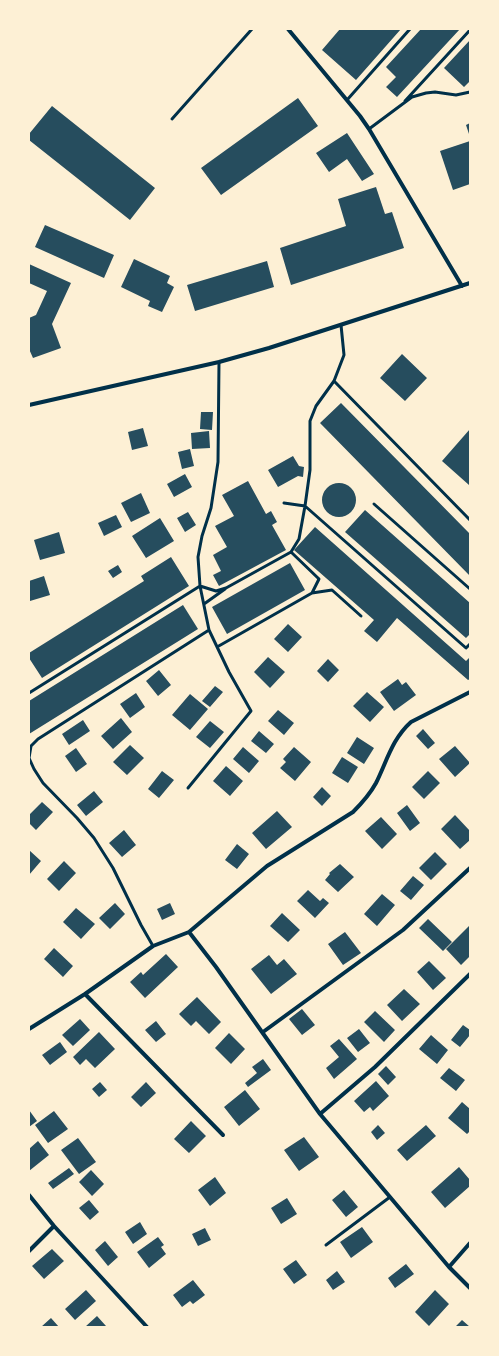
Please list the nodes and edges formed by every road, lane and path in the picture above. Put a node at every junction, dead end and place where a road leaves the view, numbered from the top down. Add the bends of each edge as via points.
1 (252, 29) edge
2 (288, 29) edge
3 (410, 29) edge
4 (470, 30) edge
5 (470, 92) edge
6 (347, 100) junction
7 (400, 105) junction
8 (172, 119) dead end
9 (369, 129) junction
10 (470, 283) edge
11 (462, 286) junction
12 (341, 325) junction
13 (219, 362) junction
14 (334, 382) junction
15 (29, 404) edge
16 (284, 503) dead end
17 (374, 504) dead end
18 (305, 506) junction
19 (470, 520) edge
20 (291, 552) junction
21 (200, 586) junction
22 (226, 588) junction
23 (470, 590) edge
24 (312, 593) junction
25 (204, 604) junction
26 (361, 616) dead end
27 (209, 630) junction
28 (470, 644) edge
29 (217, 647) junction
30 (470, 692) edge
31 (29, 693) edge
32 (188, 788) dead end
33 (470, 868) edge
34 (189, 932) junction
35 (153, 946) junction
36 (470, 974) edge
37 (85, 994) junction
38 (29, 1029) edge
39 (263, 1032) junction
40 (320, 1114) junction
41 (223, 1135) dead end
42 (29, 1195) edge
43 (390, 1197) junction
44 (54, 1226) junction
45 (470, 1243) edge
46 (326, 1245) dead end
47 (29, 1251) edge
48 (449, 1267) junction
49 (470, 1288) edge
50 (147, 1327) edge

1 - 8 lane
2 - 6 street
3 - 6 lane
4 - 7 lane
5 - 7 lane via 456,95 426,93 412,97
6 - 9 street
7 - 9 lane
9 - 11 street
10 - 11 street
11 - 12 street
12 - 13 street
12 - 14 lane via 344,355
13 - 15 street
13 - 21 lane via 218,462 211,508 198,557
14 - 18 lane via 316,406 310,421 310,470
14 - 19 lane
16 - 18 lane
17 - 23 lane
18 - 20 lane via 299,539
18 - 28 lane via 466,648
20 - 22 lane
20 - 24 lane via 319,578
21 - 22 lane via 216,591
21 - 25 lane
21 - 31 lane
22 - 25 lane
24 - 26 lane via 332,590
24 - 29 lane
25 - 27 lane
27 - 29 lane
27 - 35 lane via 38,739 31,746 29,758 37,774 94,838 113,868
29 - 32 lane via 251,711
30 - 34 street via 411,722 398,735 376,784 364,802 341,820 267,866
33 - 39 street via 403,930
34 - 35 street
34 - 39 street
35 - 37 street
36 - 40 street via 374,1067
37 - 38 street
37 - 41 street
39 - 40 street
40 - 43 street
42 - 44 street
43 - 46 lane
43 - 48 street
44 - 47 street
44 - 50 street
45 - 48 street
48 - 49 street

